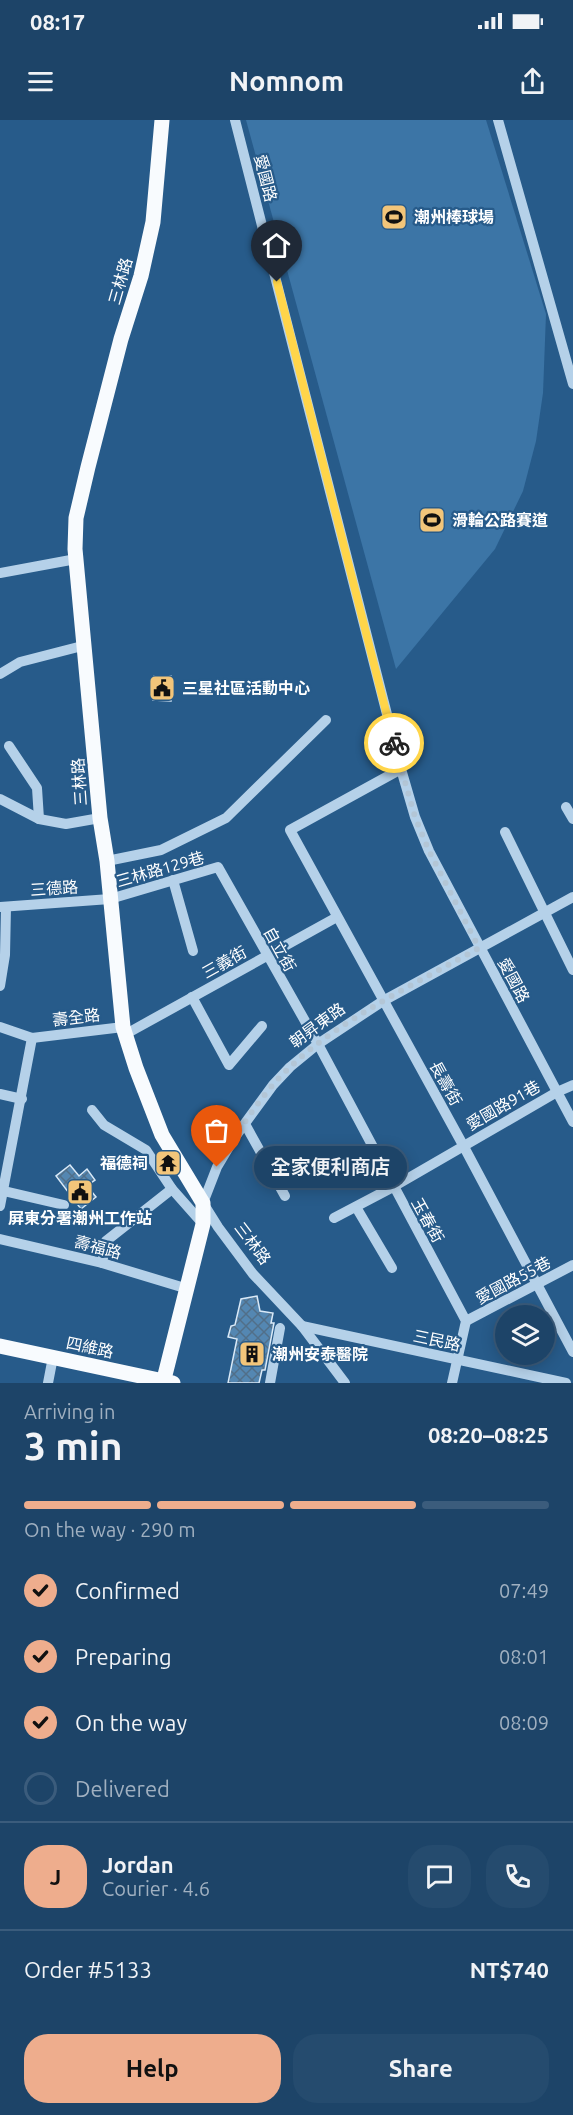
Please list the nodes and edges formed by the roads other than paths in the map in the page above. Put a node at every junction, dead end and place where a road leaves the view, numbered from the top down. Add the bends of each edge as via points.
1 (162, 120) edge
2 (235, 120) edge
3 (498, 120) edge
4 (573, 384) edge
5 (76, 559) junction
6 (0, 573) edge
7 (86, 645) junction
8 (0, 674) edge
9 (326, 720) dead end
10 (9, 746) dead end
11 (401, 769) junction
12 (0, 799) edge
13 (566, 807) dead end
14 (100, 818) junction
15 (39, 819) junction
16 (573, 819) edge
17 (505, 832) dead end
18 (107, 861) junction
19 (218, 867) joint
20 (173, 880) junction
21 (573, 897) edge
22 (110, 899) junction
23 (3, 907) edge
24 (545, 912) junction
25 (337, 917) junction
26 (479, 948) junction
27 (193, 951) dead end
28 (267, 956) junction
29 (573, 970) edge
30 (0, 986) edge
31 (192, 997) junction
32 (383, 1001) junction
33 (262, 1026) dead end
34 (0, 1027) edge
35 (125, 1030) junction
36 (32, 1038) junction
37 (318, 1044) junction
38 (573, 1085) edge
39 (557, 1092) junction
40 (0, 1094) edge
41 (22, 1100) junction
42 (92, 1110) dead end
43 (573, 1122) edge
44 (245, 1124) junction
45 (162, 1135) junction
46 (0, 1140) edge
47 (13, 1143) junction
48 (464, 1145) junction
49 (146, 1150) junction
50 (393, 1187) junction
51 (172, 1189) junction
52 (2, 1191) edge
53 (285, 1196) dead end
54 (203, 1203) junction
55 (64, 1205) dead end
56 (0, 1206) edge
57 (356, 1207) junction
58 (334, 1218) dead end
59 (203, 1224) junction
60 (0, 1239) edge
61 (102, 1263) junction
62 (573, 1265) edge
63 (392, 1268) dead end
64 (537, 1284) junction
65 (188, 1289) junction
66 (466, 1321) junction
67 (302, 1326) junction
68 (280, 1328) dead end
69 (0, 1346) edge
70 (573, 1352) edge
71 (53, 1357) junction
72 (456, 1359) junction
73 (166, 1382) edge
74 (48, 1383) edge
75 (270, 1383) edge
76 (345, 1383) edge
77 (452, 1383) edge
78 (566, 1383) edge

1 - 5 main road, 三林路 via 153,222 76,518
2 - 11 street, 愛國路
3 - 4 street
5 - 6 street
5 - 7 main road, 三林路
7 - 8 street via 20,662
7 - 14 main road, 三林路
9 - 18 street via 226,818 161,850
10 - 15 street via 37,788
11 - 25 street, 長壽街 via 290,831
11 - 26 street, 愛國路 via 429,851
12 - 15 street
13 - 16 street
14 - 15 street via 66,824
14 - 18 main road, 三林路
17 - 24 street
18 - 22 main road, 三林路
19 - 20 street, 三林路129巷
19 - 28 street, 自立街
20 - 22 street, 三林路129巷
20 - 27 street
21 - 24 street, 朝昇東路
22 - 23 street, 三德路
22 - 35 main road, 三林路
23 - 30 street via 5,955
24 - 26 street, 朝昇東路
24 - 29 street
25 - 28 street, 三義街
25 - 32 street, 長壽街
26 - 32 street, 朝昇東路
26 - 39 street, 愛國路
28 - 31 street, 三義街
28 - 37 street, 自立街
31 - 33 street via 229,1065
31 - 35 street, 三義街
32 - 37 street, 朝昇東路
32 - 48 street, 長壽街
34 - 36 street, 壽全路
35 - 36 street, 壽全路
35 - 45 main road, 三林路
36 - 41 street, 壽全路
37 - 44 street, 朝昇東路 via 284,1073
37 - 50 street, 玉春街
38 - 39 street, 愛國路91巷
39 - 43 street, 愛國路
39 - 48 street, 愛國路91巷
40 - 41 street
41 - 47 street, 壽全路
42 - 49 street via 104,1125
44 - 53 street
44 - 54 street, 朝昇東路 via 217,1167
45 - 49 street
45 - 54 main road, 三林路
46 - 47 street
47 - 52 street, 壽全路
48 - 50 street, 愛國路91巷
48 - 64 street, 長壽街
49 - 51 street
50 - 57 street, 愛國路91巷
50 - 66 street, 玉春街
51 - 59 street
51 - 61 street via 106,1241
52 - 55 street
52 - 56 street, 壽全路
54 - 59 main road, 朝昇東路
54 - 67 street, 三林路 via 253,1274
57 - 58 street, 愛國路91巷
57 - 63 street
59 - 65 main road, 朝昇東路
60 - 61 street, 壽福路
61 - 65 street, 壽福路
62 - 64 street, 愛國路55巷
64 - 66 street, 愛國路55巷
64 - 70 street, 長壽街
65 - 73 main road, 朝昇東路
66 - 72 street
67 - 72 street, 三民路
67 - 76 street, 三林路
68 - 75 street
69 - 71 main road, 四維路
71 - 73 main road, 四維路
71 - 74 street
72 - 77 street
72 - 78 street, 三民路

